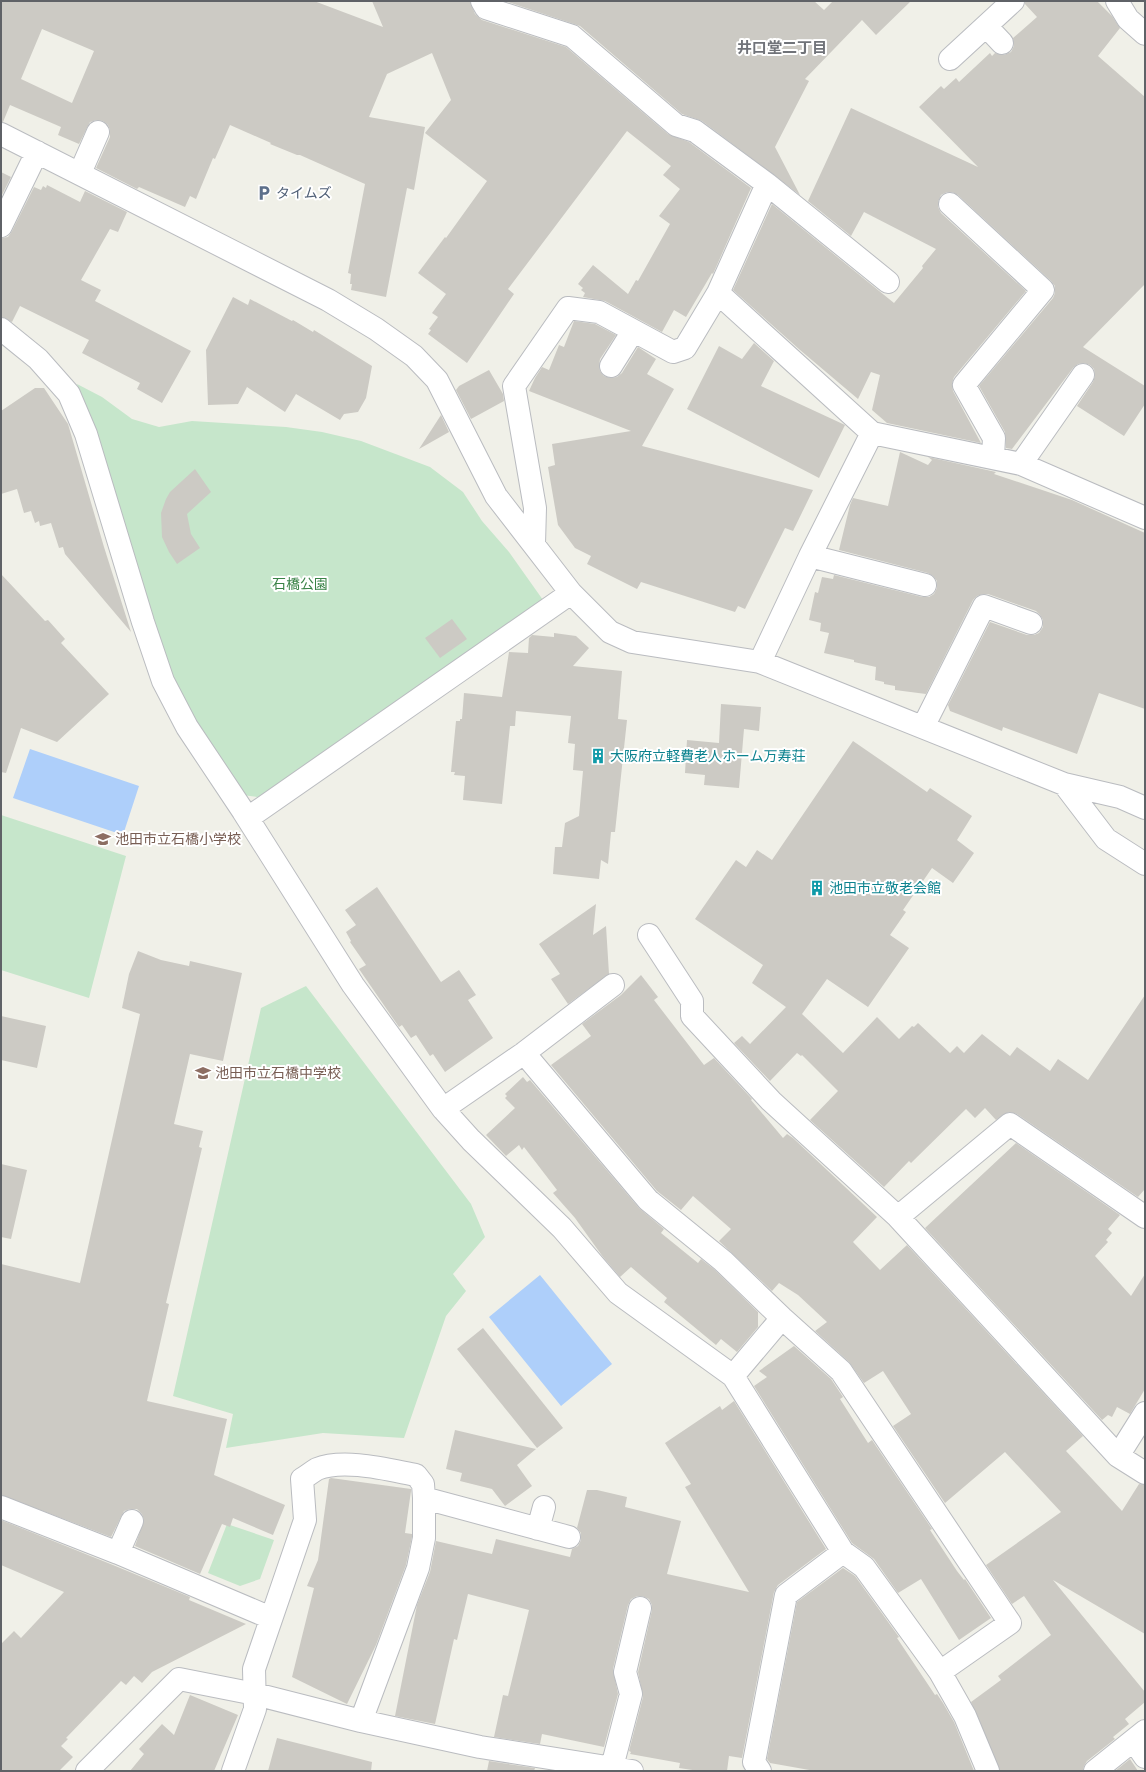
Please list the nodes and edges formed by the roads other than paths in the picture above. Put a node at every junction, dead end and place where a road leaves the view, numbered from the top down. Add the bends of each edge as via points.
1 (482, 1) edge
2 (1013, 1) edge
3 (1118, 2) edge
4 (986, 26) junction
5 (1145, 34) edge
6 (1002, 43) dead end
7 (950, 59) dead end
8 (98, 132) dead end
9 (1, 134) edge
10 (37, 152) junction
11 (80, 173) junction
12 (767, 184) junction
13 (950, 204) dead end
14 (1, 226) edge
15 (888, 282) dead end
16 (718, 293) junction
17 (1, 329) edge
18 (633, 331) junction
19 (610, 366) dead end
20 (1083, 375) dead end
21 (872, 433) junction
22 (993, 457) junction
23 (1021, 464) junction
24 (1145, 518) edge
25 (534, 544) junction
26 (810, 556) junction
27 (926, 585) dead end
28 (571, 593) junction
29 (1031, 623) dead end
30 (760, 662) junction
31 (923, 727) junction
32 (1064, 784) junction
33 (1145, 808) edge
34 (248, 818) junction
35 (1145, 864) edge
36 (650, 935) dead end
37 (613, 985) dead end
38 (524, 1053) junction
39 (444, 1109) junction
40 (898, 1217) junction
41 (1145, 1217) edge
42 (782, 1318) junction
43 (733, 1376) junction
44 (1145, 1413) edge
45 (1118, 1456) junction
46 (1145, 1473) edge
47 (424, 1498) junction
48 (1, 1507) edge
49 (544, 1507) dead end
50 (132, 1522) dead end
51 (538, 1529) junction
52 (569, 1537) dead end
53 (843, 1552) junction
54 (118, 1553) junction
55 (640, 1608) dead end
56 (271, 1618) junction
57 (940, 1672) junction
58 (255, 1694) junction
59 (361, 1721) junction
60 (1141, 1743) edge
61 (551, 1765) edge
62 (622, 1769) edge
63 (87, 1771) edge
64 (233, 1771) edge
65 (760, 1771) edge
66 (988, 1771) edge
67 (1095, 1771) edge

1 - 12 street via 486,8 572,36 676,125 695,130
2 - 4 street
3 - 5 street via 1128,19
4 - 6 street
4 - 7 street
8 - 11 street
9 - 10 street
10 - 11 street
10 - 14 street
11 - 25 street via 328,300 414,356 437,380 496,496
12 - 15 street
12 - 16 street
13 - 22 street via 1043,290 964,386 994,438
16 - 18 street via 684,348 673,352
16 - 21 street
17 - 34 street via 38,359 69,394 86,434 163,681 187,727
18 - 19 street
18 - 25 street via 599,312 568,308 514,386 535,508
20 - 23 street
21 - 22 street
21 - 26 street
22 - 23 street
23 - 24 street
25 - 28 street
26 - 27 street
26 - 30 street
28 - 30 street via 610,632 632,642
28 - 34 street
29 - 31 street via 984,606
30 - 31 street
31 - 32 street
32 - 33 street via 1120,797
32 - 35 street via 1106,839
34 - 39 street via 353,984
36 - 40 street via 692,1001 692,1016 770,1101
37 - 38 street
38 - 39 street
38 - 42 street via 648,1200 723,1261
39 - 43 street via 471,1140 562,1228 618,1293
40 - 41 street via 1010,1124
40 - 45 street
42 - 43 street
42 - 57 street via 841,1370 1010,1623
43 - 53 street
44 - 45 street
45 - 46 street
47 - 51 street
47 - 56 street via 423,1484 416,1475 368,1466 341,1465 318,1469 302,1480 305,1520
47 - 59 street via 424,1538 418,1568
48 - 54 street
49 - 51 street
50 - 54 street
51 - 52 street
53 - 57 street via 864,1567
53 - 65 street via 786,1595 754,1762
54 - 56 street
55 - 62 street via 625,1672 631,1694
56 - 58 street via 254,1669
57 - 66 street via 965,1716
58 - 59 street
58 - 63 street via 179,1679
58 - 64 street via 255,1709
59 - 61 street
60 - 67 street
61 - 62 street

